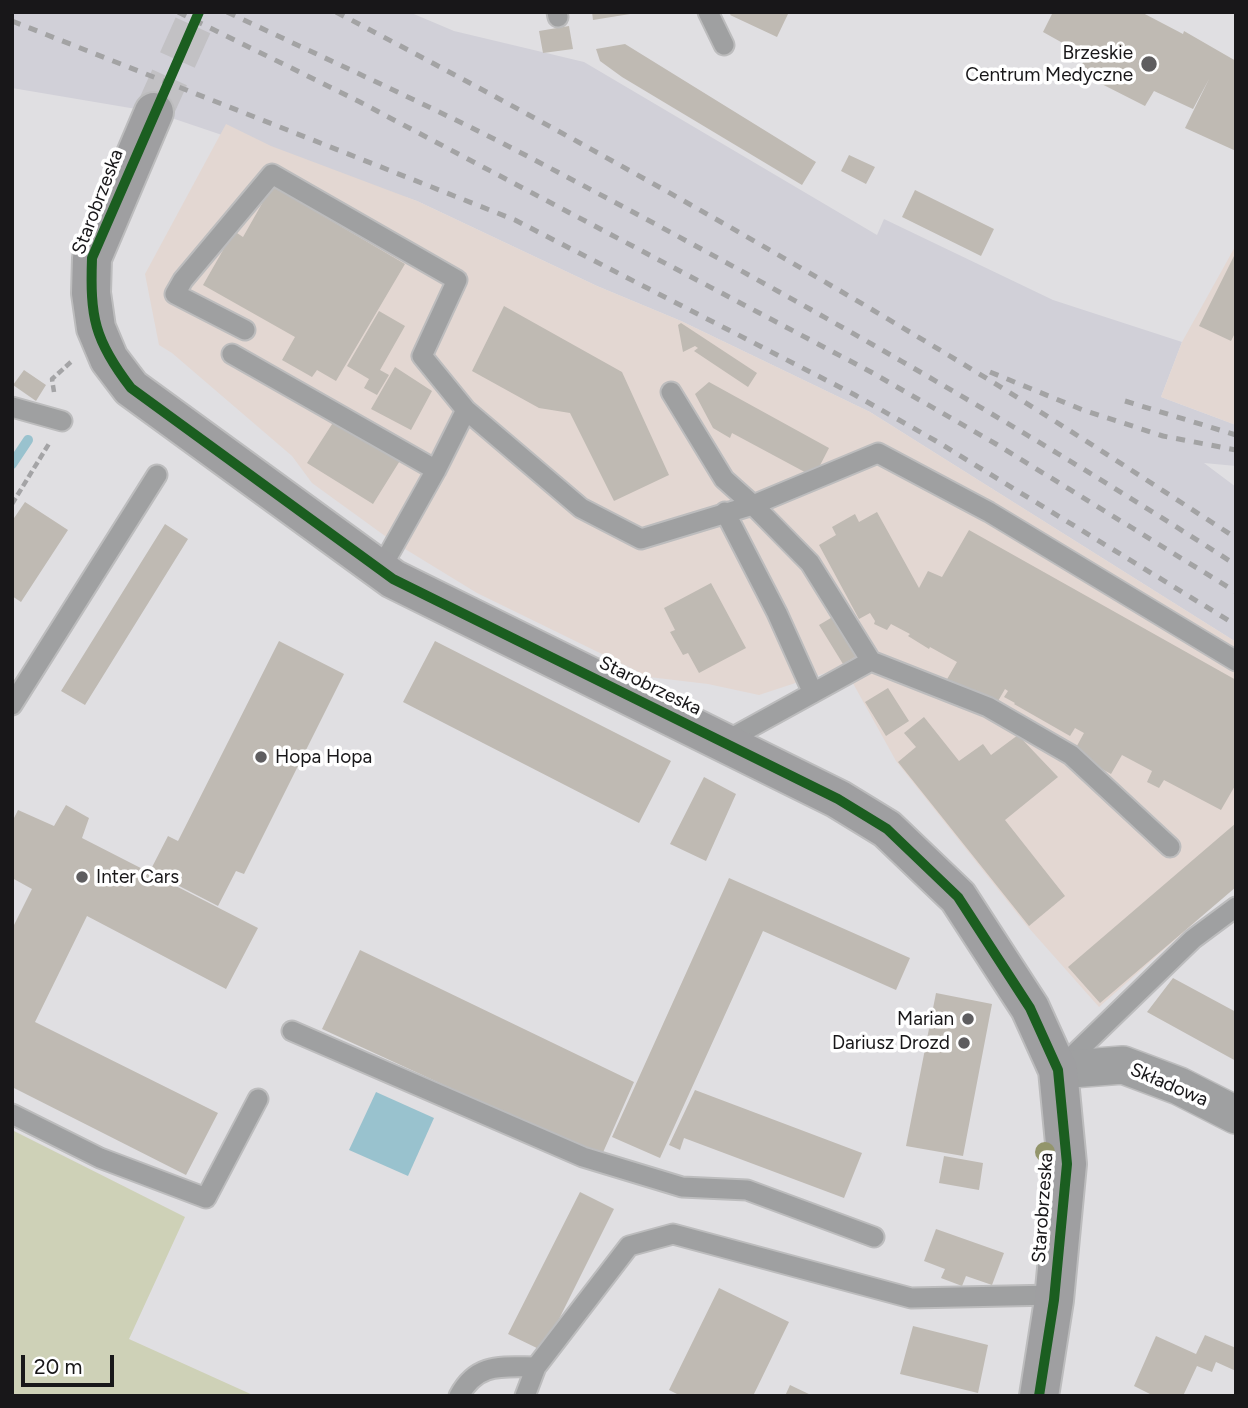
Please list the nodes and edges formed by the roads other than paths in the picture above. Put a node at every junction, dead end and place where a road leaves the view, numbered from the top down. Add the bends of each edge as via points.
1 (708, 12) edge
2 (724, 45) dead end
3 (154, 112) tunnel mouth
4 (245, 330) dead end
5 (232, 354) dead end
6 (671, 392) dead end
7 (12, 407) edge
8 (466, 410) junction
9 (62, 421) road end
10 (436, 470) junction
11 (157, 475) dead end
12 (753, 505) junction
13 (725, 512) junction
14 (380, 570) junction
15 (1236, 661) edge
16 (871, 662) junction
17 (813, 693) junction
18 (12, 705) edge
19 (724, 742) junction
20 (1170, 847) dead end
21 (1236, 907) edge
22 (292, 1031) dead end
23 (1058, 1070) junction
24 (258, 1099) dead end
25 (12, 1114) edge
26 (1236, 1115) edge
27 (874, 1237) dead end
28 (1054, 1295) junction
29 (536, 1367) junction
30 (459, 1396) edge
31 (525, 1396) edge
32 (1039, 1396) edge

1 - 2 lane
3 - 14 street, Starobrzeska via 92,258 96,328 109,359 131,387
4 - 8 lane via 175,294 272,174 457,280 422,356
5 - 10 lane
6 - 12 lane via 724,479
7 - 9 lane
8 - 10 lane
8 - 13 lane via 581,508 641,539
10 - 14 lane
11 - 18 lane
12 - 13 lane
12 - 15 lane via 877,453 989,512
12 - 16 lane via 810,563
13 - 17 lane
14 - 19 street, Starobrzeska
16 - 17 lane
16 - 20 lane via 988,708 1071,755
17 - 19 lane
19 - 23 street, Starobrzeska via 887,829 958,897 1030,1008
21 - 23 lane via 1194,939
22 - 27 lane via 583,1157 682,1187 747,1190
23 - 26 street, Składowa via 1123,1065
23 - 28 street, Starobrzeska via 1067,1164
24 - 25 lane via 206,1198 100,1158
28 - 29 lane via 911,1298 673,1234 629,1245
28 - 32 street, Starobrzeska
29 - 30 lane via 479,1371
29 - 31 lane

